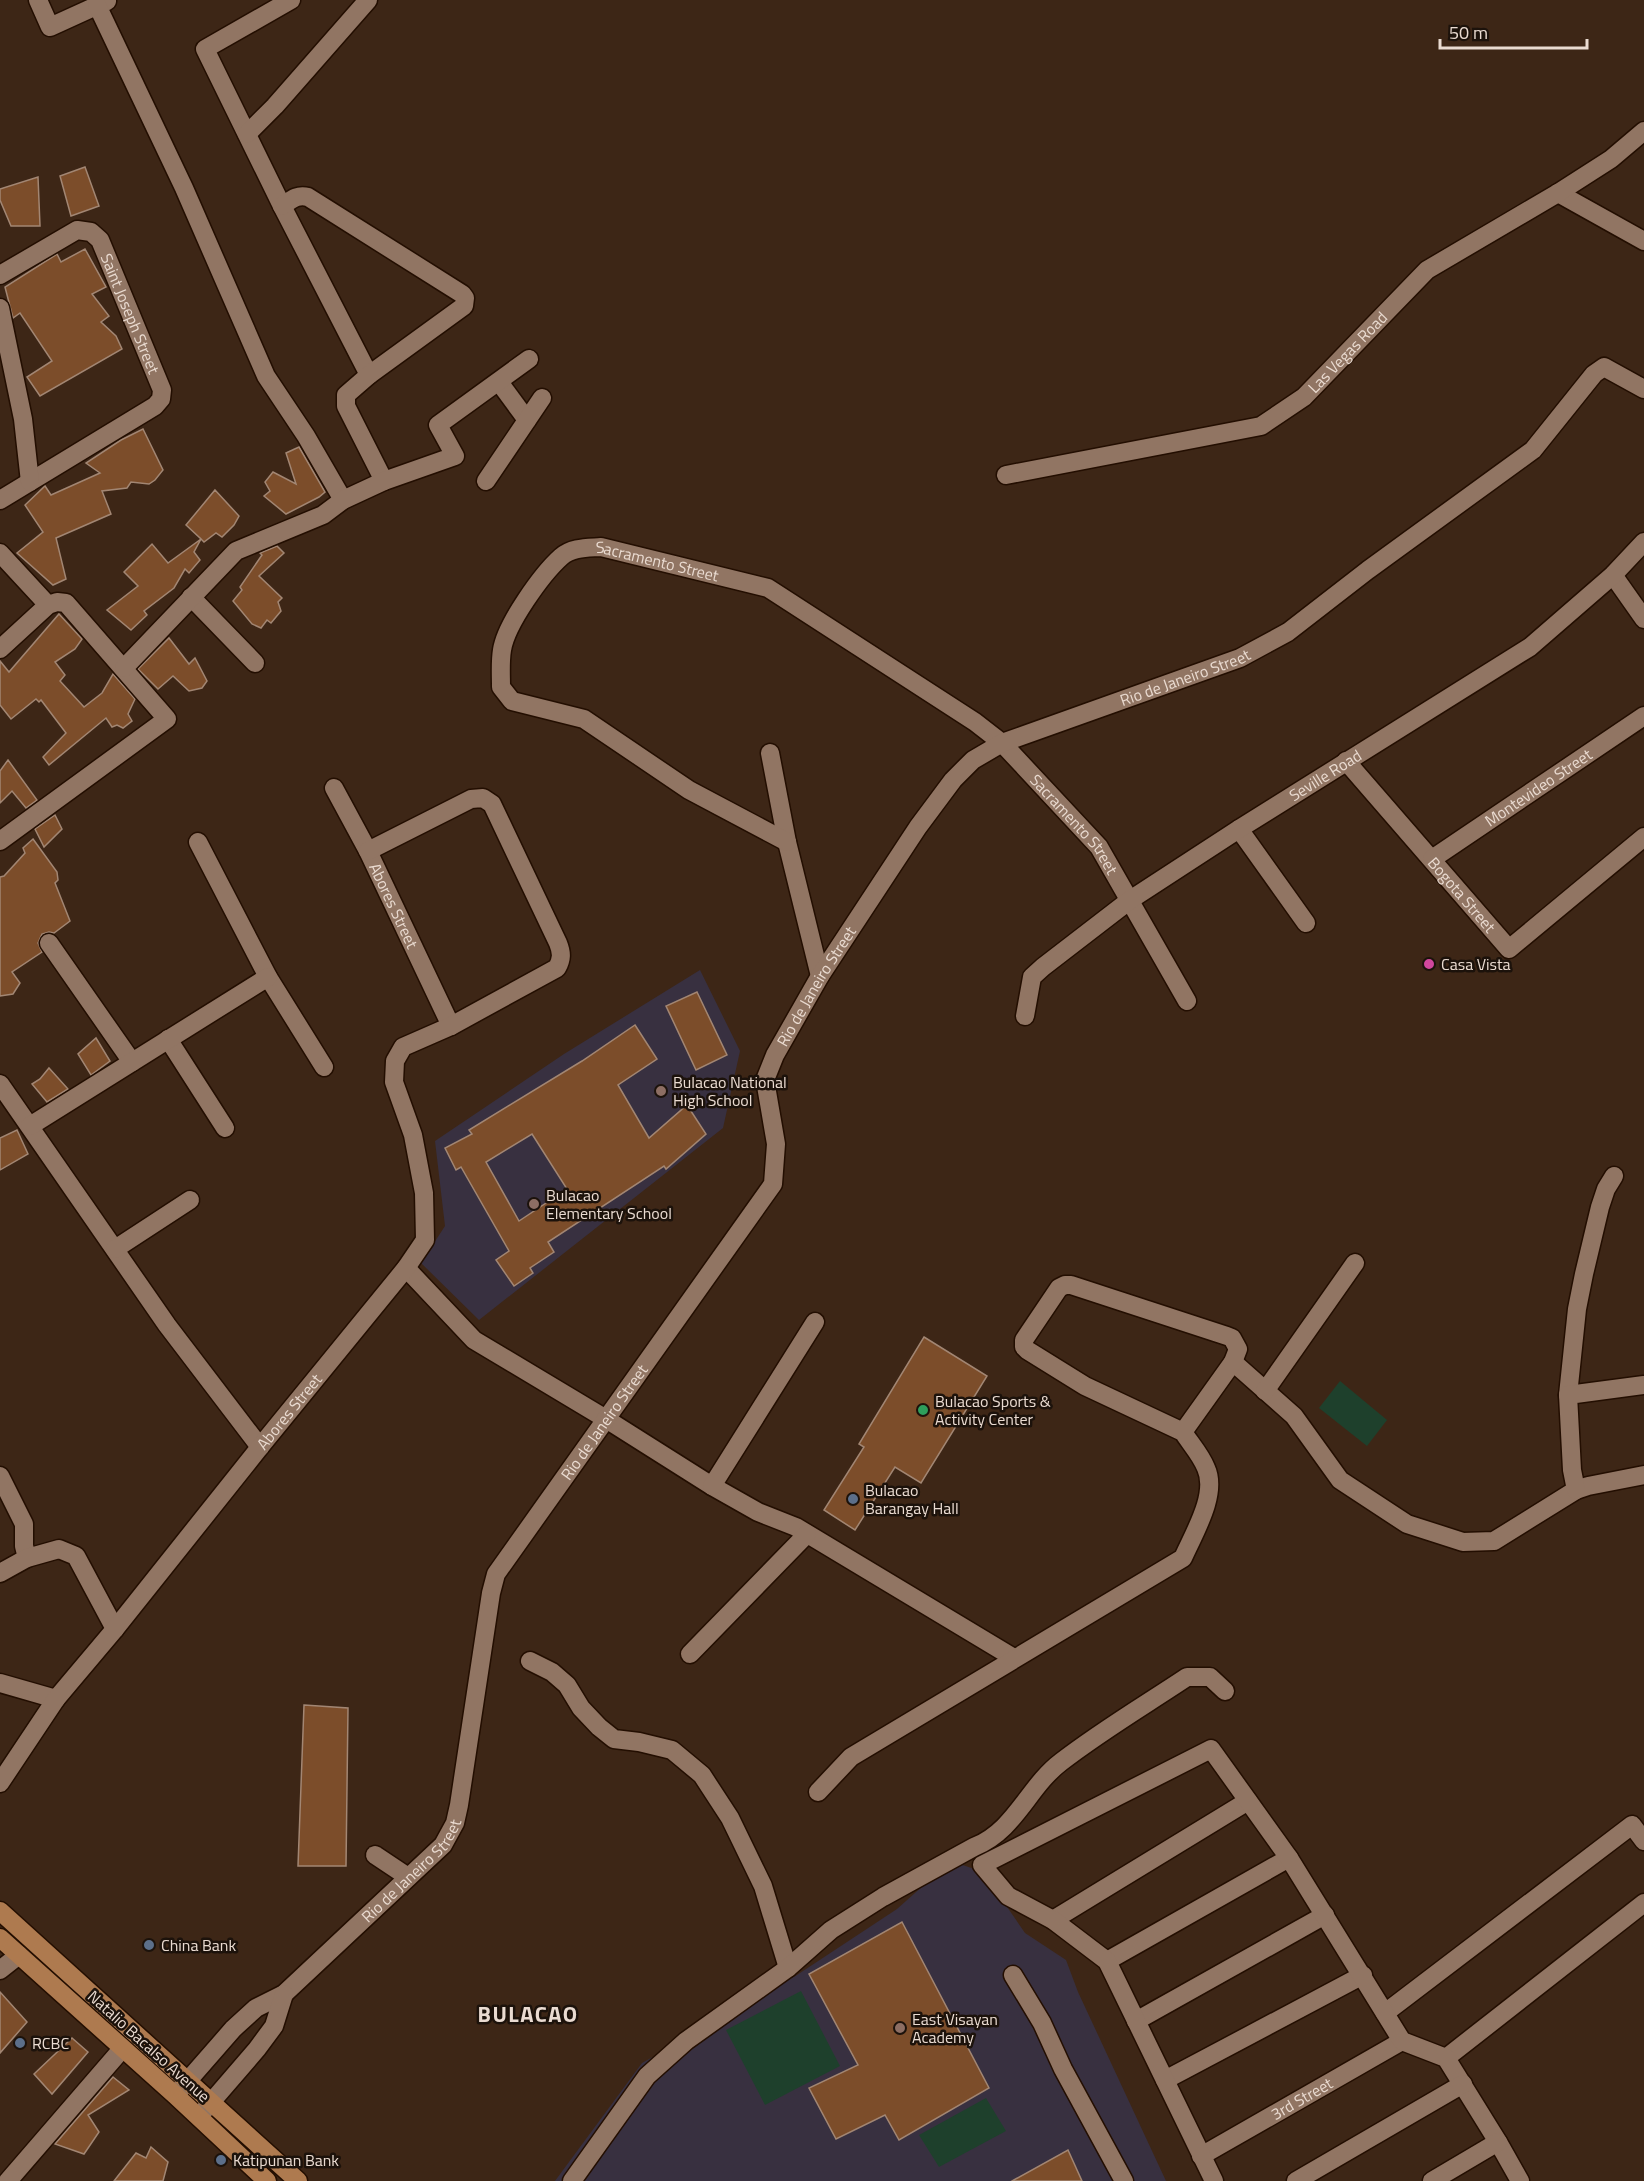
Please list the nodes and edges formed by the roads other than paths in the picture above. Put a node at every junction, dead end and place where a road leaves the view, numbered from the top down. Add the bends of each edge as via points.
1 (38, 0) edge
2 (291, 0) edge
3 (368, 0) edge
4 (103, 3) edge
5 (1644, 131) edge
6 (247, 134) junction
7 (1558, 193) junction
8 (282, 206) junction
9 (1644, 241) edge
10 (0, 275) edge
11 (0, 308) edge
12 (530, 359) dead end
13 (369, 375) junction
14 (499, 382) junction
15 (1644, 389) edge
16 (542, 398) dead end
17 (527, 420) junction
18 (1006, 475) dead end
19 (384, 481) junction
20 (486, 481) dead end
21 (30, 482) junction
22 (0, 500) edge
23 (343, 500) junction
24 (1644, 542) edge
25 (0, 553) edge
26 (1613, 575) junction
27 (191, 597) junction
28 (48, 605) junction
29 (1644, 619) edge
30 (0, 649) edge
31 (255, 663) dead end
32 (124, 668) junction
33 (1644, 716) edge
34 (1002, 743) junction
35 (770, 753) dead end
36 (1346, 761) junction
37 (334, 788) dead end
38 (1239, 829) junction
39 (1644, 837) edge
40 (0, 841) edge
41 (198, 842) dead end
42 (787, 842) junction
43 (368, 851) junction
44 (1432, 859) junction
45 (1130, 900) junction
46 (1306, 923) dead end
47 (49, 943) dead end
48 (820, 976) junction
49 (268, 977) junction
50 (1187, 1001) dead end
51 (1025, 1016) dead end
52 (451, 1026) junction
53 (168, 1039) junction
54 (132, 1062) junction
55 (324, 1067) dead end
56 (0, 1084) edge
57 (30, 1126) junction
58 (225, 1128) dead end
59 (1614, 1176) dead end
60 (190, 1200) dead end
61 (115, 1249) junction
62 (1355, 1263) dead end
63 (406, 1268) junction
64 (814, 1322) dead end
65 (1233, 1362) junction
66 (1644, 1386) edge
67 (1265, 1391) junction
68 (1568, 1395) junction
69 (606, 1419) junction
70 (1183, 1432) junction
71 (260, 1447) junction
72 (1644, 1475) edge
73 (0, 1476) edge
74 (712, 1486) junction
75 (1576, 1490) junction
76 (807, 1534) junction
77 (27, 1558) junction
78 (0, 1573) edge
79 (115, 1629) junction
80 (690, 1654) dead end
81 (1014, 1658) junction
82 (530, 1661) dead end
83 (0, 1683) edge
84 (1226, 1691) dead end
85 (56, 1699) junction
86 (0, 1784) edge
87 (818, 1792) dead end
88 (1248, 1801) junction
89 (1644, 1841) edge
90 (375, 1855) dead end
91 (1289, 1857) junction
92 (408, 1877) junction
93 (1644, 1902) edge
94 (0, 1911) edge
95 (1325, 1915) junction
96 (1053, 1920) junction
97 (0, 1938) edge
98 (19, 1955) junction
99 (1107, 1961) junction
100 (788, 1968) junction
101 (0, 1970) edge
102 (1013, 1975) dead end
103 (1363, 1975) junction
104 (284, 1994) junction
105 (1385, 2013) junction
106 (1136, 2021) junction
107 (1402, 2041) junction
108 (122, 2049) junction
109 (1446, 2058) junction
110 (1165, 2080) junction
111 (189, 2082) junction
112 (1463, 2084) junction
113 (175, 2095) junction
114 (211, 2102) junction
115 (200, 2117) junction
116 (1498, 2142) junction
117 (1202, 2156) junction
118 (8, 2181) edge
119 (267, 2181) edge
120 (298, 2181) edge
121 (572, 2181) edge
122 (1124, 2181) edge
123 (1214, 2181) edge
124 (1296, 2181) edge
125 (1431, 2181) edge
126 (1520, 2181) edge

1 - 4 street via 50,27
2 - 6 street via 206,49
3 - 6 street
4 - 23 street via 266,376
5 - 7 street, Las Vegas Road via 1611,159
6 - 8 street
7 - 9 street
7 - 18 street, Las Vegas Road via 1428,270 1304,397 1262,426
8 - 13 street
8 - 13 street via 295,197 308,197 465,298 464,306
10 - 21 street, Saint Joseph Street via 77,230 91,232 100,240 162,390 155,406
11 - 21 street
12 - 14 street
13 - 19 street via 346,395 346,406
14 - 17 street
14 - 19 street via 438,425 455,456
15 - 34 street, Rio de Janeiro Street via 1604,367 1594,374 1533,450 1278,638 1240,658
16 - 17 street
17 - 20 street
19 - 23 street
21 - 22 street
23 - 27 street via 323,515 236,550
24 - 26 street, Seville Road
25 - 28 street
26 - 29 street
26 - 36 street, Seville Road via 1530,647
27 - 31 street
27 - 32 street
28 - 30 street
28 - 32 street via 66,603
32 - 40 street via 166,718
33 - 44 street, Montevideo Street
34 - 42 street, Sacramento Street via 768,588 602,547 577,549 562,556 511,624 502,649 501,687 512,700 584,719 689,790
34 - 45 street, Sacramento Street via 1099,847
34 - 48 street, Rio de Janeiro Street via 974,760 953,780
35 - 42 street
36 - 38 street, Seville Road
36 - 44 street, Bogota Street
37 - 43 street, Abores Street
38 - 45 street, Seville Road
38 - 46 street
39 - 44 street, Bogota Street via 1509,950
41 - 49 street
42 - 48 street
43 - 52 street, Abores Street
43 - 52 street, Abores Street via 471,799 483,798 492,804 558,943 561,960 557,968
45 - 50 street, Sacramento Street
45 - 51 street, Seville Road via 1032,977
47 - 54 street
48 - 69 street, Rio de Janeiro Street via 775,1054 765,1080 776,1144 773,1184
49 - 53 street
49 - 55 street
52 - 63 street, Abores Street via 403,1047 395,1061 394,1082 413,1136 424,1193 425,1240
53 - 54 street
53 - 58 street
54 - 57 street
56 - 57 street
57 - 61 street
59 - 68 street via 1600,1207 1584,1274
60 - 61 street
61 - 71 street
62 - 67 street
63 - 69 street via 474,1340
63 - 71 street, Abores Street
64 - 74 street
65 - 67 street
65 - 70 street
65 - 70 street via 1238,1349 1232,1338 1071,1285 1059,1288 1024,1340 1024,1347 1085,1386
66 - 68 street
67 - 75 street via 1294,1416 1340,1480 1407,1524 1462,1542 1494,1541
68 - 75 street
69 - 74 street
69 - 92 street, Rio de Janeiro Street via 496,1574 455,1823 443,1845
70 - 81 street via 1207,1468 1211,1488 1183,1558
71 - 79 street, Abores Street
72 - 75 street
73 - 77 street via 24,1524
74 - 76 street
76 - 80 street
76 - 81 street
77 - 78 street
77 - 79 street via 59,1548 76,1556
79 - 85 street, Abores Street
81 - 87 street via 851,1757
82 - 100 street via 567,1685 581,1708 614,1739 672,1750 702,1775 730,1818 763,1886
83 - 85 street
84 - 100 street via 1210,1677 1186,1677 1060,1762 1039,1782 1021,1810 989,1841 883,1897 831,1930
85 - 86 street, Abores Street
88 - 91 street
88 - 96 street
88 - 96 street via 1212,1749 982,1865 1008,1896
89 - 105 street via 1632,1825
90 - 92 street
91 - 95 street
91 - 99 street
92 - 104 street, Rio de Janeiro Street
93 - 109 street
94 - 111 main road, Natalio Bacalso Avenue
95 - 103 street
95 - 106 street
96 - 99 street
97 - 98 main road, Natalio Bacalso Avenue
98 - 101 street
98 - 108 main road, Natalio Bacalso Avenue
99 - 106 street
100 - 121 street via 686,2041 647,2076
102 - 122 street
103 - 105 street
103 - 110 street
104 - 111 street, Rio de Janeiro Street via 256,2008 233,2029
104 - 114 street, Rio de Janeiro Street via 274,2026
105 - 107 street
106 - 110 street
107 - 109 street
107 - 117 street, 3rd Street
108 - 113 main road, Natalio Bacalso Avenue
108 - 118 street
109 - 112 street
110 - 117 street
111 - 113 street, Rio de Janeiro Street
111 - 114 main road, Natalio Bacalso Avenue
112 - 116 street
112 - 124 street
113 - 115 main road, Natalio Bacalso Avenue
114 - 115 street, Rio de Janeiro Street
114 - 120 main road, Natalio Bacalso Avenue
115 - 119 main road, Natalio Bacalso Avenue
116 - 125 street
116 - 126 street
117 - 123 street

